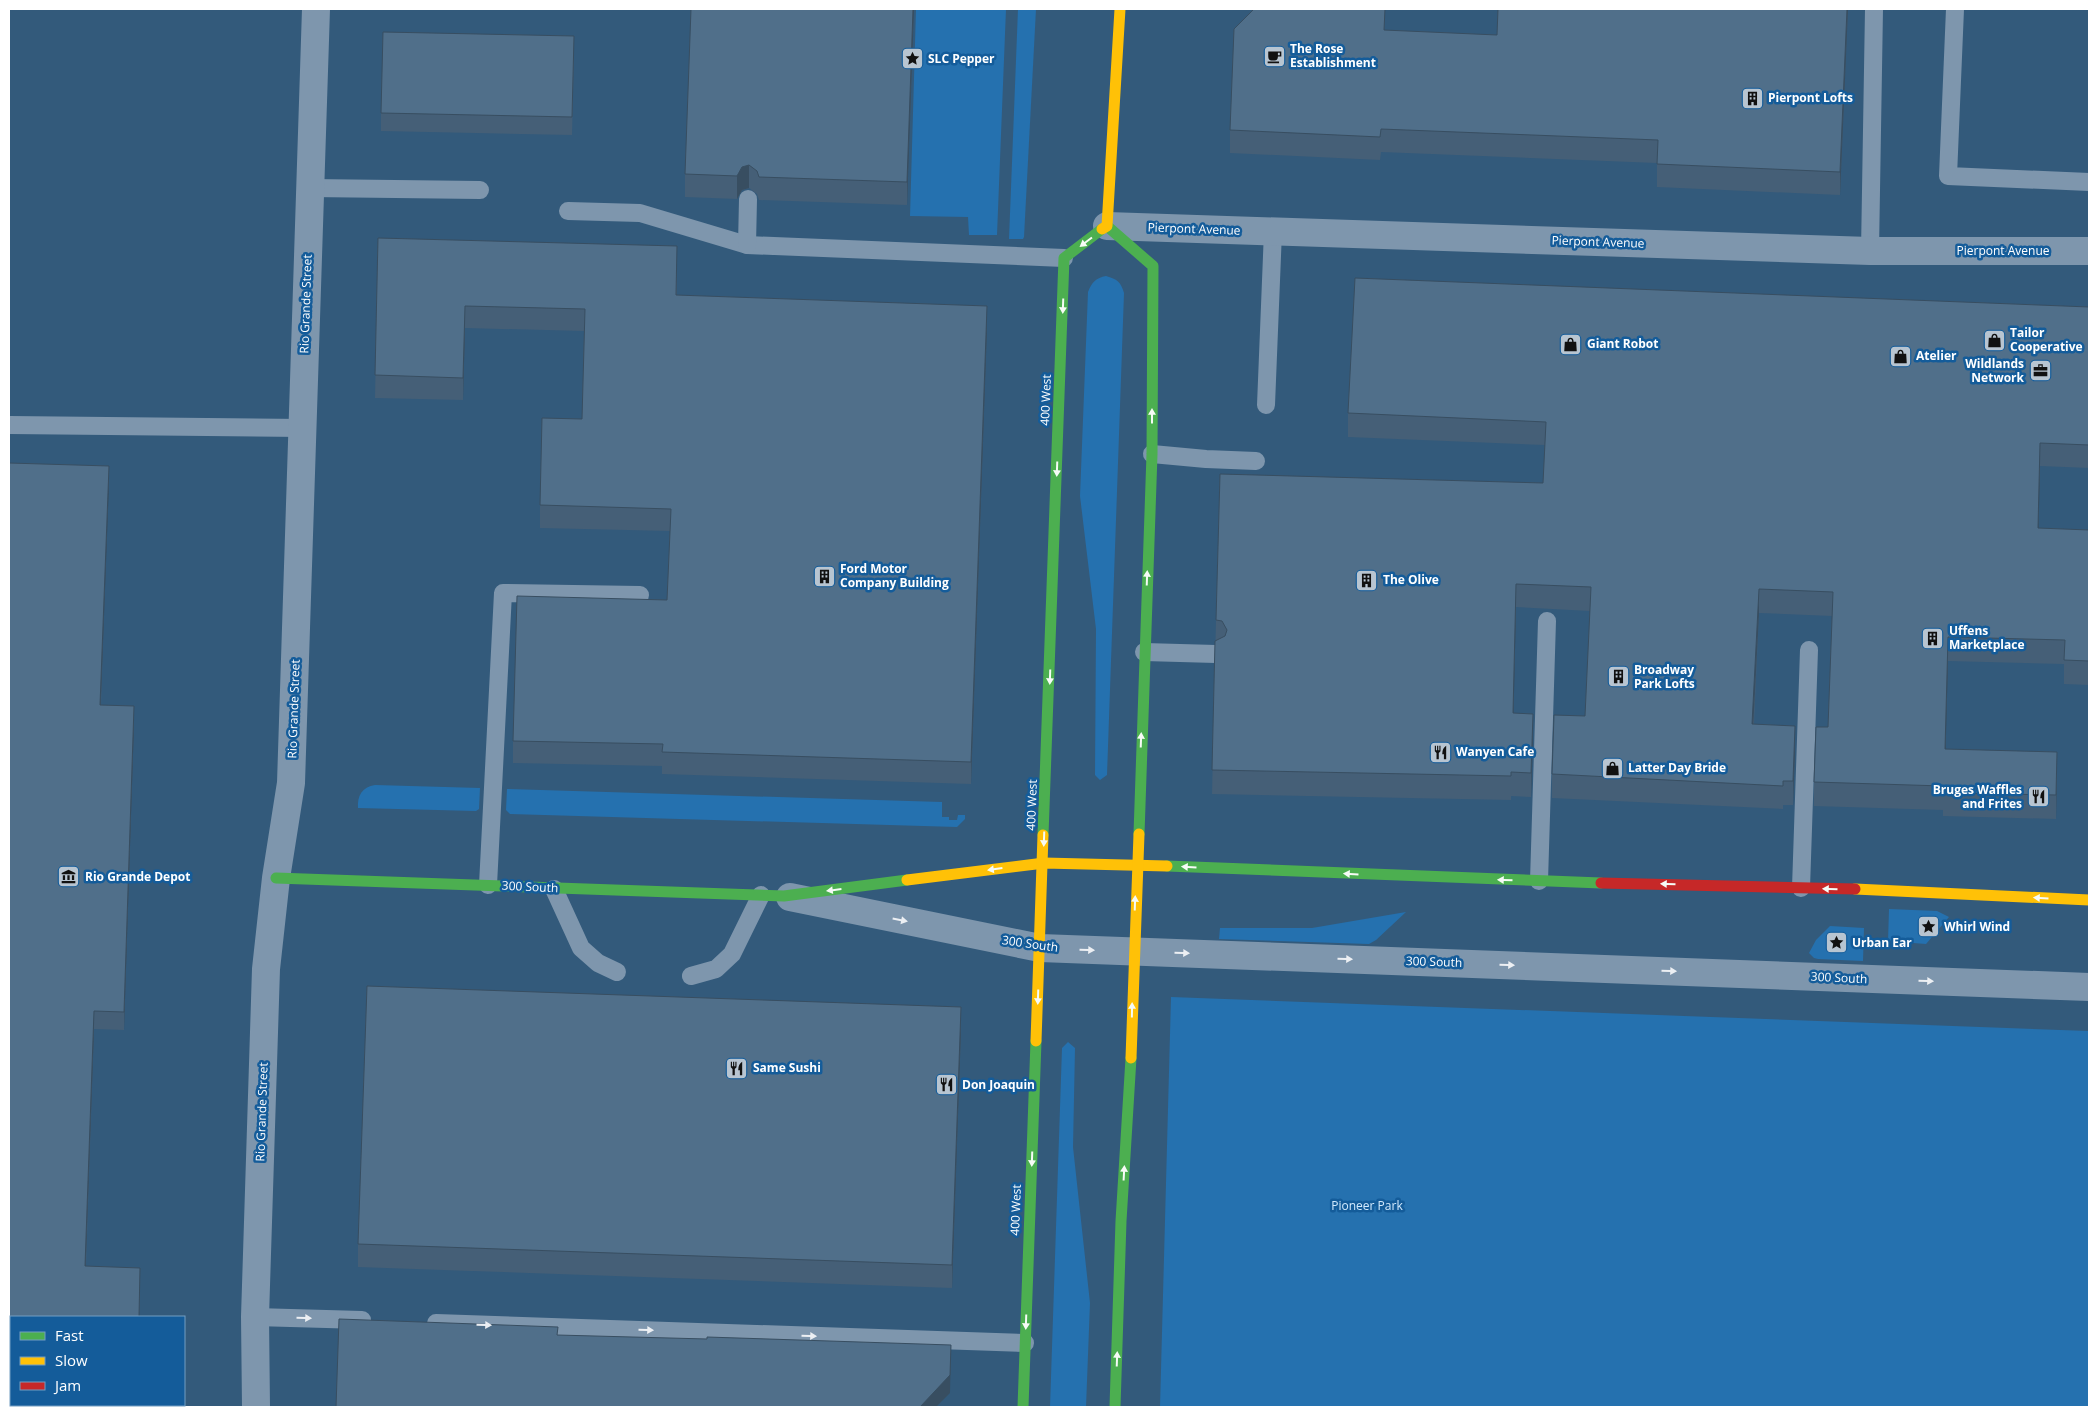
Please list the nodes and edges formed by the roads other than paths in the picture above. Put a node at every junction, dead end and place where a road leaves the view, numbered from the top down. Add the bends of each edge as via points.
1 (316, 9) edge
2 (1120, 9) edge
3 (1874, 9) edge
4 (1955, 9) edge
5 (2089, 182) edge
6 (310, 188) junction
7 (480, 190) dead end
8 (748, 200) edge
9 (568, 211) dead end
10 (1108, 226) junction
11 (1273, 231) junction
12 (748, 245) junction
13 (2089, 251) edge
14 (1870, 252) junction
15 (1064, 258) junction
16 (1266, 404) dead end
17 (9, 425) edge
18 (303, 428) junction
19 (1152, 454) junction
20 (1256, 461) dead end
21 (640, 595) dead end
22 (1548, 621) edge
23 (1809, 650) dead end
24 (1144, 652) junction
25 (1216, 654) edge
26 (1044, 863) junction
27 (1136, 864) junction
28 (276, 878) junction
29 (1539, 881) junction
30 (488, 885) junction
31 (1801, 888) junction
32 (554, 889) junction
33 (772, 896) junction
34 (2089, 900) edge
35 (1040, 948) junction
36 (1134, 952) junction
37 (617, 972) dead end
38 (691, 976) dead end
39 (2089, 987) edge
40 (255, 1316) junction
41 (376, 1321) edge
42 (416, 1322) edge
43 (1025, 1343) junction
44 (256, 1407) edge
45 (1023, 1407) edge
46 (1115, 1407) edge

1 - 6 street, Rio Grande Street
2 - 10 street
3 - 14 lane
4 - 5 lane via 1948,176
6 - 7 lane
6 - 18 street, Rio Grande Street
8 - 12 lane
9 - 12 lane via 640,213
10 - 11 street, Pierpont Avenue
10 -> 15 street
19 -> 10 street via 1153,266
11 - 14 street, Pierpont Avenue
11 - 16 lane
12 - 15 lane
13 - 14 street, Pierpont Avenue
15 -> 26 street, 400 West
17 - 18 lane
18 - 28 street, Rio Grande Street via 291,783
19 - 20 lane
24 -> 19 street
21 - 30 lane via 503,593
22 - 29 lane
23 - 31 lane
24 - 25 lane
27 -> 24 street
26 - 27 street, 300 South
26 -> 33 street, 300 South
26 - 35 street, 400 West
29 -> 27 street, 300 South
36 -> 27 street
28 - 30 street, 300 South
28 - 40 street, Rio Grande Street via 266,968
31 -> 29 street, 300 South
30 - 32 street, 300 South
34 -> 31 street, 300 South
32 - 33 street, 300 South
32 - 37 lane via 581,948 598,963
33 -> 35 street, 300 South
33 - 38 lane via 732,954 716,969
35 -> 36 street, 300 South
35 -> 43 street, 400 West
36 -> 39 street, 300 South
46 -> 36 street
40 -> 41 lane
40 - 44 street, Rio Grande Street
42 -> 43 lane
43 - 45 street, 400 West

